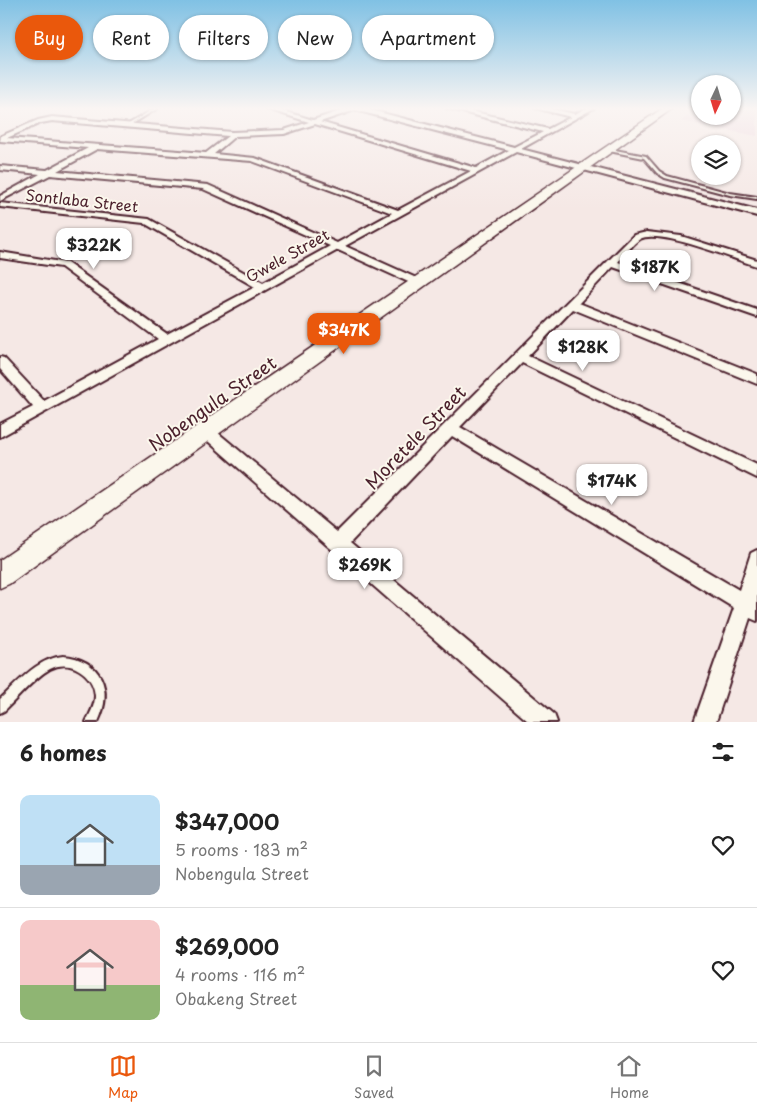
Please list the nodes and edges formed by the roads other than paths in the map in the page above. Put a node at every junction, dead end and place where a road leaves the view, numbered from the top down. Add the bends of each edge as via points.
1 (37, 142) edge
2 (225, 142) edge
3 (380, 142) edge
4 (483, 142) edge
5 (529, 142) edge
6 (622, 142) edge
7 (97, 146) junction
8 (514, 150) junction
9 (610, 150) junction
10 (208, 155) junction
11 (0, 168) edge
12 (583, 168) junction
13 (476, 170) junction
14 (48, 172) junction
15 (757, 198) edge
16 (0, 199) edge
17 (0, 205) edge
18 (397, 212) junction
19 (757, 213) edge
20 (338, 246) junction
21 (0, 255) edge
22 (611, 263) junction
23 (757, 263) edge
24 (419, 283) junction
25 (263, 287) junction
26 (571, 304) junction
27 (757, 314) edge
28 (166, 339) junction
29 (520, 357) junction
30 (0, 361) edge
31 (757, 379) edge
32 (42, 408) junction
33 (450, 428) junction
34 (0, 431) edge
35 (206, 432) junction
36 (757, 472) edge
37 (337, 544) junction
38 (757, 559) edge
39 (0, 575) edge
40 (751, 608) edge
41 (0, 707) edge
42 (92, 722) edge
43 (546, 722) edge
44 (705, 722) edge

1 - 7 street
2 - 10 street
3 - 13 street
4 - 8 street
5 - 8 street, Gwele Street
6 - 9 street, Nobengula Street
7 - 10 street
7 - 14 street
8 - 12 street
8 - 13 street, Gwele Street
9 - 12 street, Nobengula Street
9 - 15 lane via 645,157 666,177
10 - 18 street via 261,161
11 - 14 street
12 - 19 street
12 - 24 street, Nobengula Street
13 - 18 street, Gwele Street
14 - 16 street
14 - 20 street via 205,187
17 - 25 street, Sontlaba Street via 146,221
18 - 20 street, Gwele Street
20 - 24 street
20 - 25 street, Gwele Street
21 - 28 street via 64,265
22 - 23 street, Moretele Street via 637,237 652,233
22 - 26 street, Moretele Street
22 - 27 street
24 - 35 street, Nobengula Street
25 - 28 street, Gwele Street
26 - 29 street, Moretele Street
26 - 31 street
28 - 32 street, Gwele Street
29 - 33 street, Moretele Street
29 - 36 street
30 - 32 street
32 - 34 street, Gwele Street
33 - 37 street, Moretele Street
33 - 40 street
35 - 37 street
35 - 39 street, Nobengula Street
37 - 43 street
38 - 40 street
40 - 44 street
41 - 42 lane via 47,665 68,660 91,672 99,687 98,711

